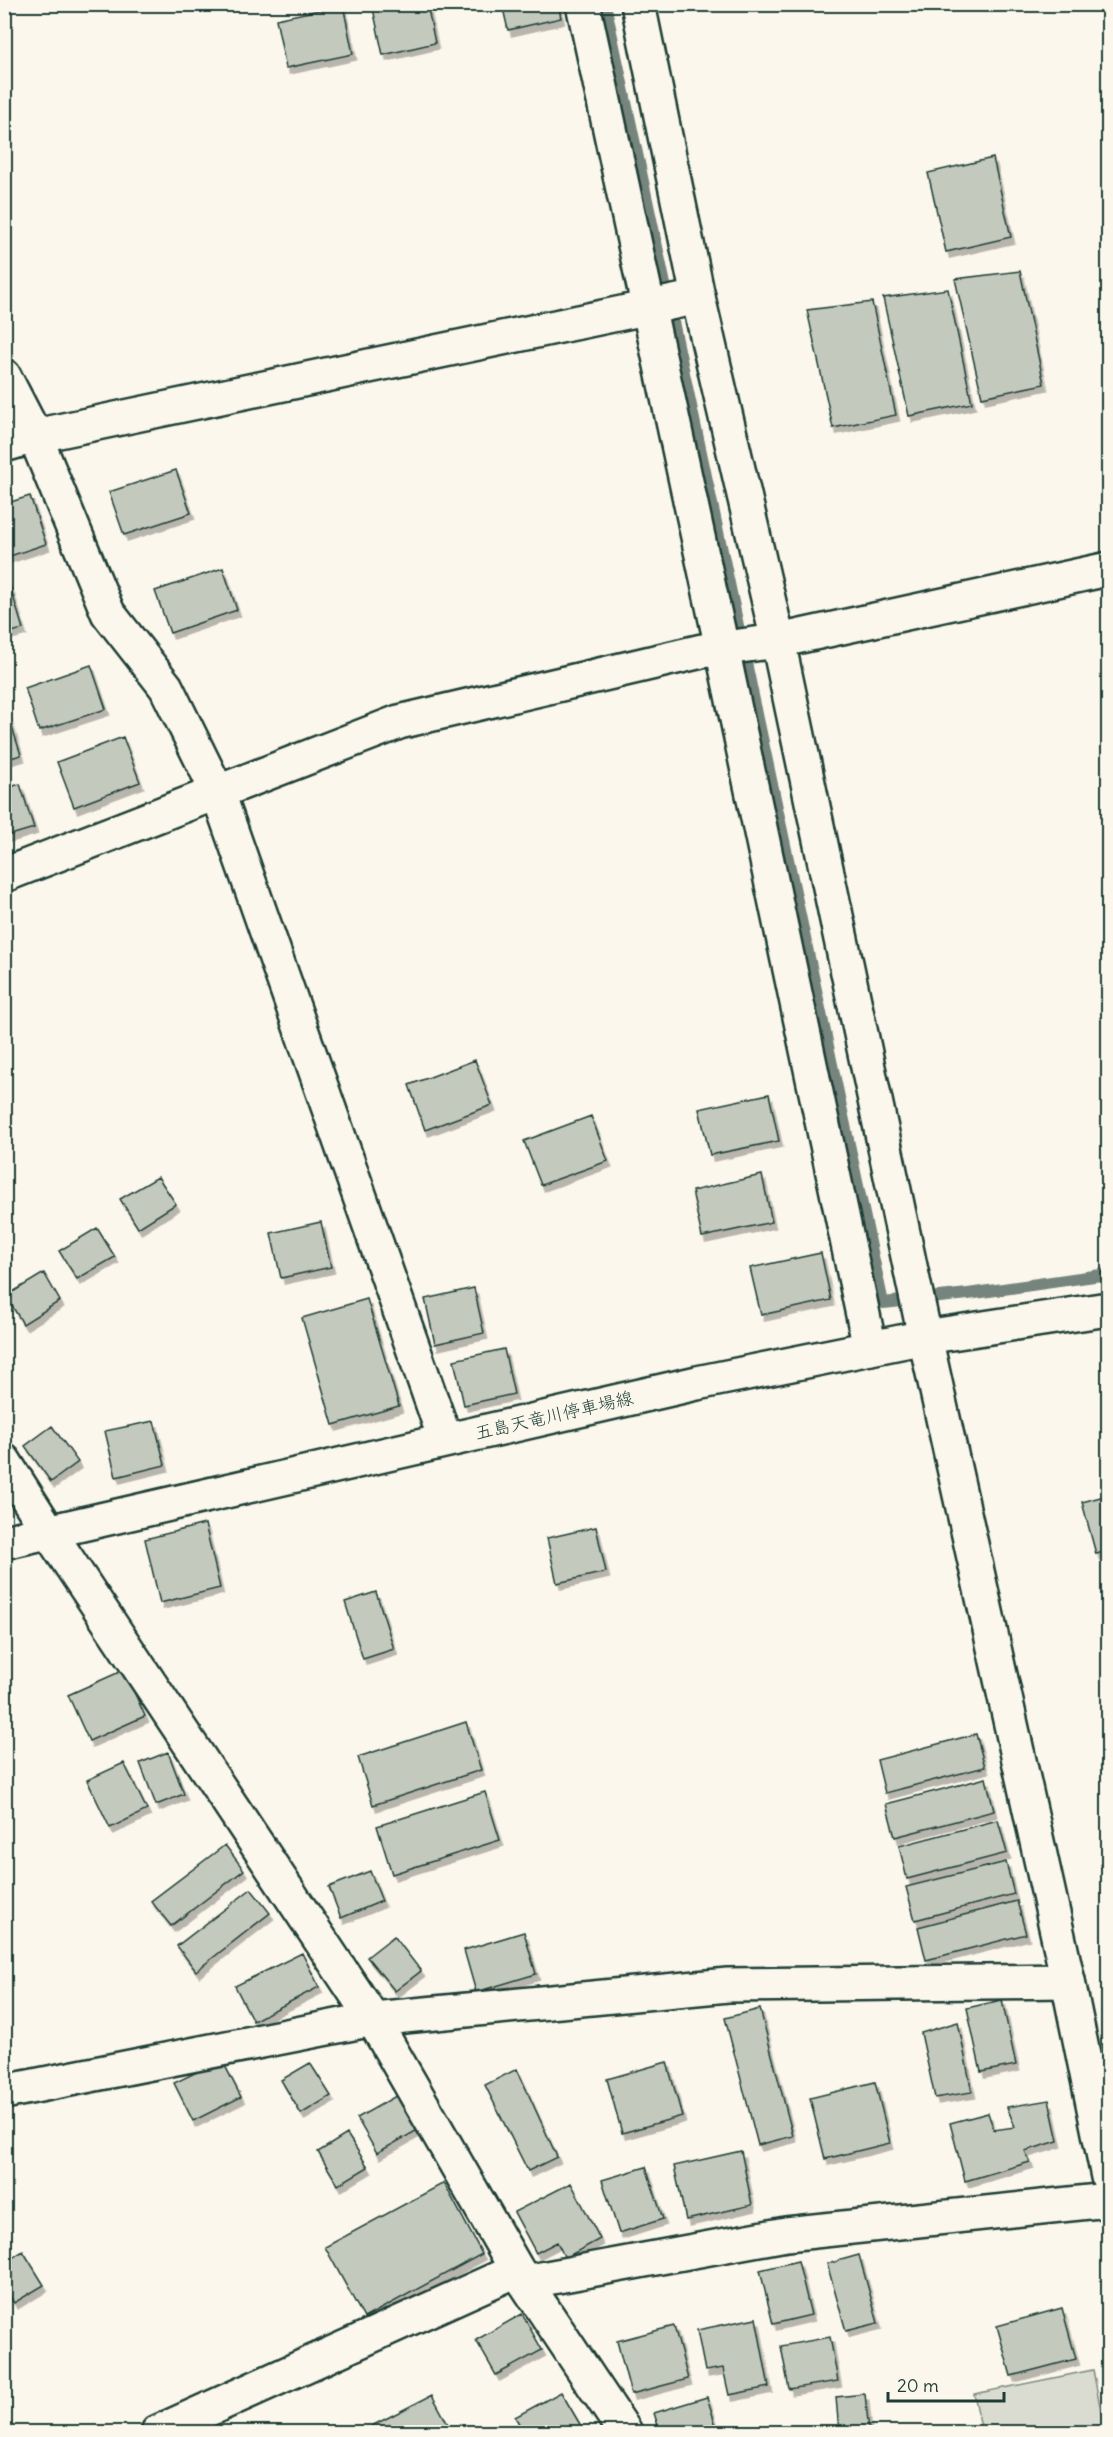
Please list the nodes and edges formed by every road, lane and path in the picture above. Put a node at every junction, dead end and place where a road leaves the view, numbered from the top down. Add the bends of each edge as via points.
1 (584, 4) edge
2 (638, 4) edge
3 (698, 297) junction
4 (648, 308) junction
5 (4, 376) edge
6 (20, 441) edge
7 (1108, 569) edge
8 (778, 641) junction
9 (722, 648) junction
10 (218, 793) junction
11 (4, 875) edge
12 (1108, 1309) edge
13 (925, 1337) junction
14 (870, 1348) junction
15 (445, 1439) junction
16 (4, 1461) edge
17 (49, 1532) junction
18 (4, 1542) edge
19 (1068, 1981) junction
20 (373, 2019) junction
21 (4, 2092) edge
22 (1100, 2102) edge
23 (1108, 2177) edge
24 (1108, 2200) edge
25 (521, 2276) junction
26 (158, 2433) edge
27 (625, 2433) edge

1 - 4 street
2 - 3 street
3 - 4 street
3 - 8 street
4 - 6 street
4 - 9 street
5 - 6 street
6 - 10 street via 108,613 166,687
7 - 8 street
8 - 9 street
8 - 13 street
9 - 10 street via 399,722
9 - 14 street
10 - 11 street
10 - 15 street
12 - 13 street, 五島天竜川停車場線
13 - 14 street, 五島天竜川停車場線
13 - 19 street
14 - 15 street, 五島天竜川停車場線
15 - 17 street, 五島天竜川停車場線
16 - 17 street
17 - 18 street, 五島天竜川停車場線
17 - 20 street
19 - 20 street via 728,1985
19 - 22 street
20 - 21 street
20 - 25 street
22 - 23 street
24 - 25 street via 786,2234
25 - 26 street
25 - 27 street

